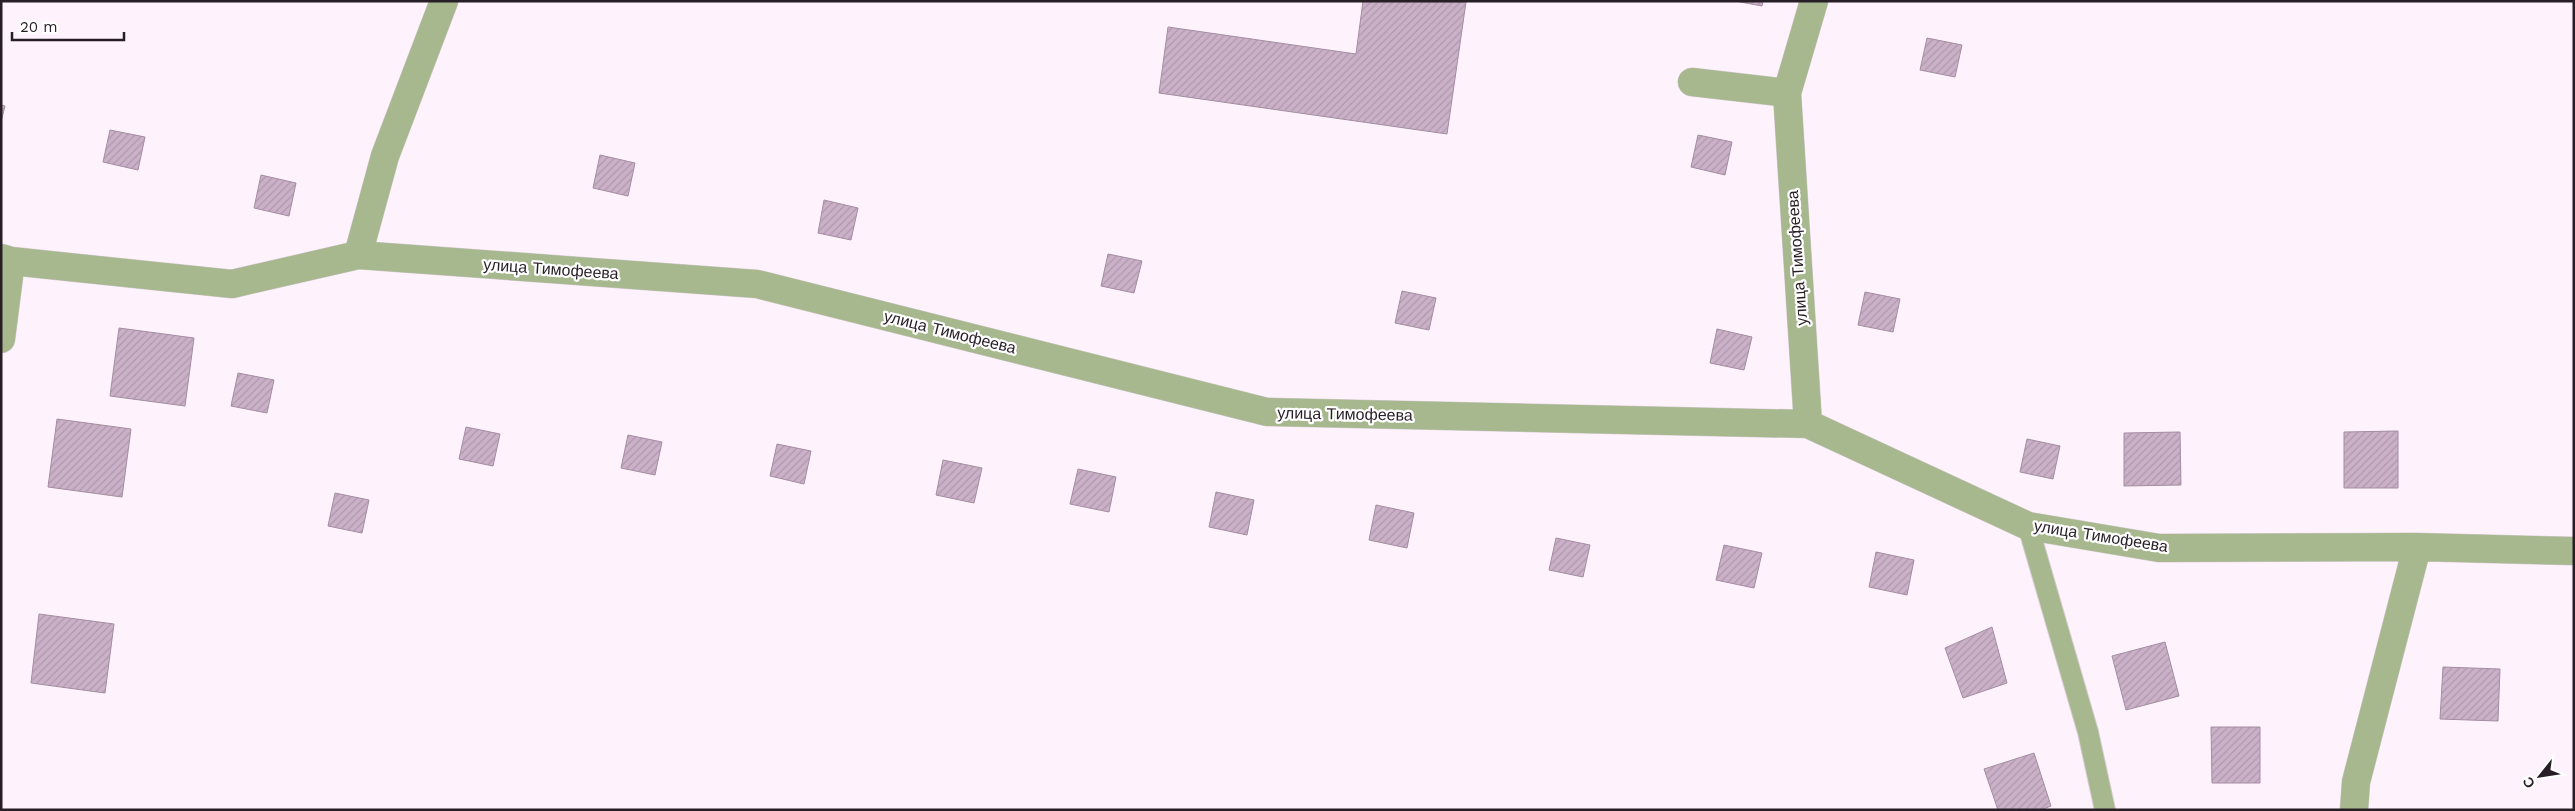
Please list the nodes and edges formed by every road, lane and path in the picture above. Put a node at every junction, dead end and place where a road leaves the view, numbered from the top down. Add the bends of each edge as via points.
1 (444, 1) edge
2 (1814, 1) edge
3 (1692, 82) dead end
4 (1787, 94) junction
5 (358, 256) junction
6 (6, 260) edge
7 (1, 339) edge
8 (1808, 424) junction
9 (2028, 526) junction
10 (2417, 547) junction
11 (2574, 551) edge
12 (2105, 810) edge
13 (2354, 810) edge

1 - 5 street via 385,156
2 - 4 street, улица Тимофеева
3 - 4 street
4 - 8 street, улица Тимофеева
5 - 6 street, улица Тимофеева via 232,284
5 - 8 street, улица Тимофеева via 757,284 1267,412
6 - 7 street
8 - 9 street, улица Тимофеева
9 - 10 street, улица Тимофеева via 2159,548
9 - 12 lane via 2088,732
10 - 11 street, улица Тимофеева
10 - 13 street via 2356,782

